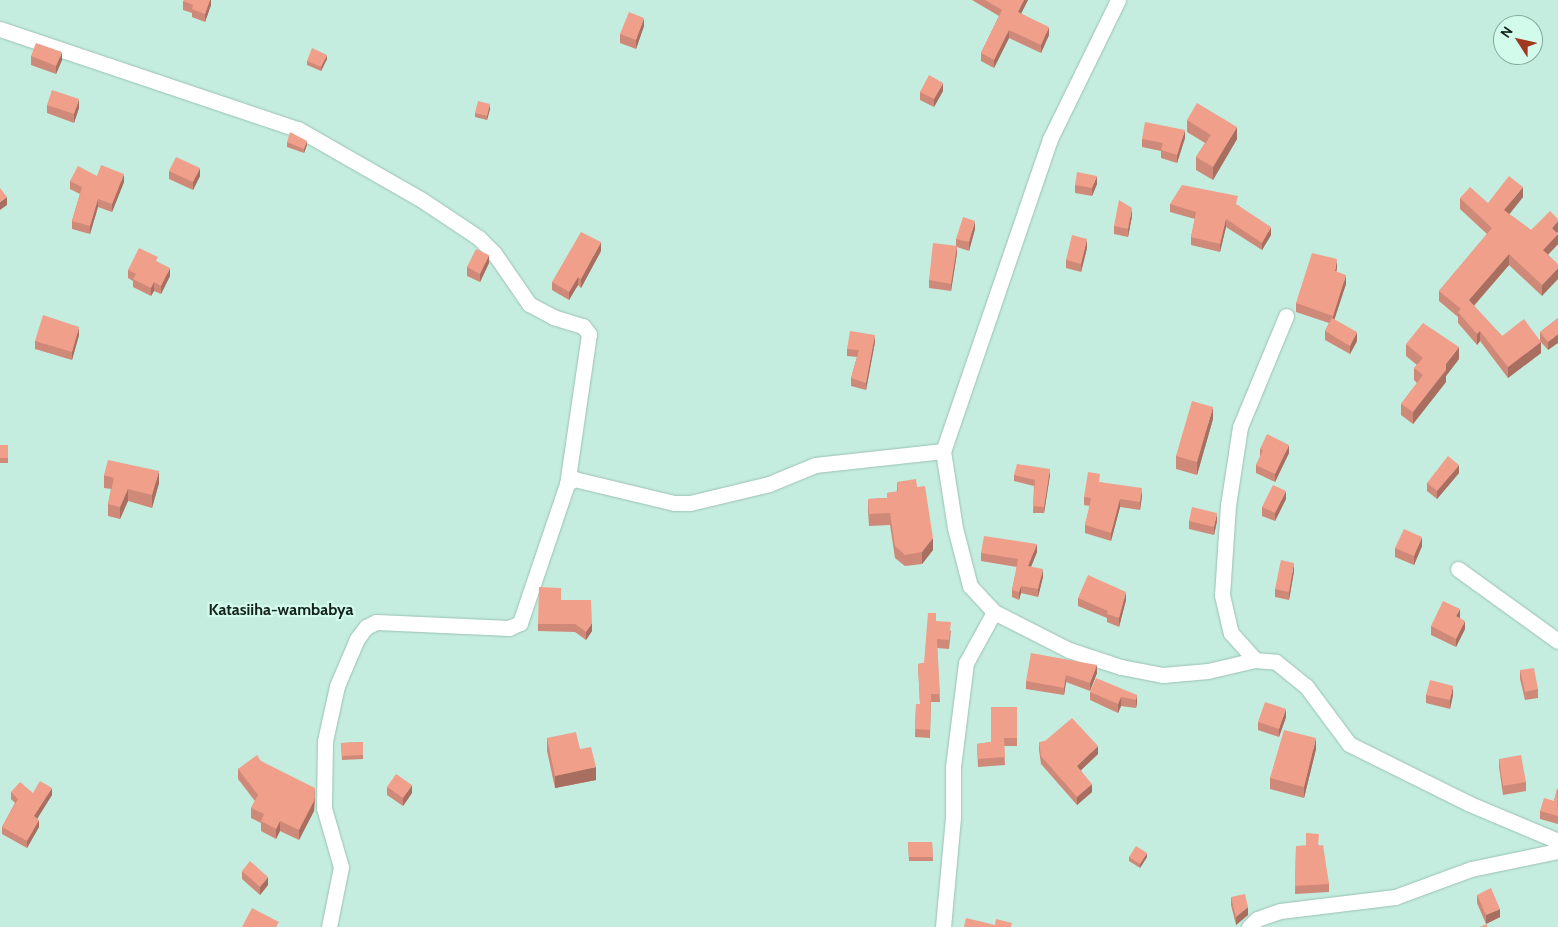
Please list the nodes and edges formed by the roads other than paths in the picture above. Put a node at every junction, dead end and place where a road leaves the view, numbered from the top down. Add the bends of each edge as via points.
1 (1118, 0) edge
2 (0, 28) edge
3 (1286, 316) dead end
4 (943, 451) junction
5 (567, 484) junction
6 (1458, 569) dead end
7 (994, 612) junction
8 (1558, 641) edge
9 (1255, 660) junction
10 (1558, 841) edge
11 (1558, 851) edge
12 (329, 927) edge
13 (943, 927) edge
14 (1249, 927) edge

1 - 4 street via 1050,138
2 - 5 street via 298,129 422,200 479,238 494,253 529,304 552,318 583,326 589,334
3 - 9 street via 1240,427 1228,505 1222,595 1231,633
4 - 5 street via 815,465 769,484 690,503 674,503 574,479
4 - 7 street via 955,528 970,586
5 - 12 street via 520,623 509,628 376,622 366,627 357,640 337,686 325,741 324,808 341,867
6 - 8 street
7 - 9 street via 1069,650 1163,676 1208,671
7 - 13 street via 966,663 953,767 953,817
9 - 10 street via 1276,662 1306,686 1349,744 1470,804
11 - 14 street via 1471,869 1395,897 1280,911 1257,919

